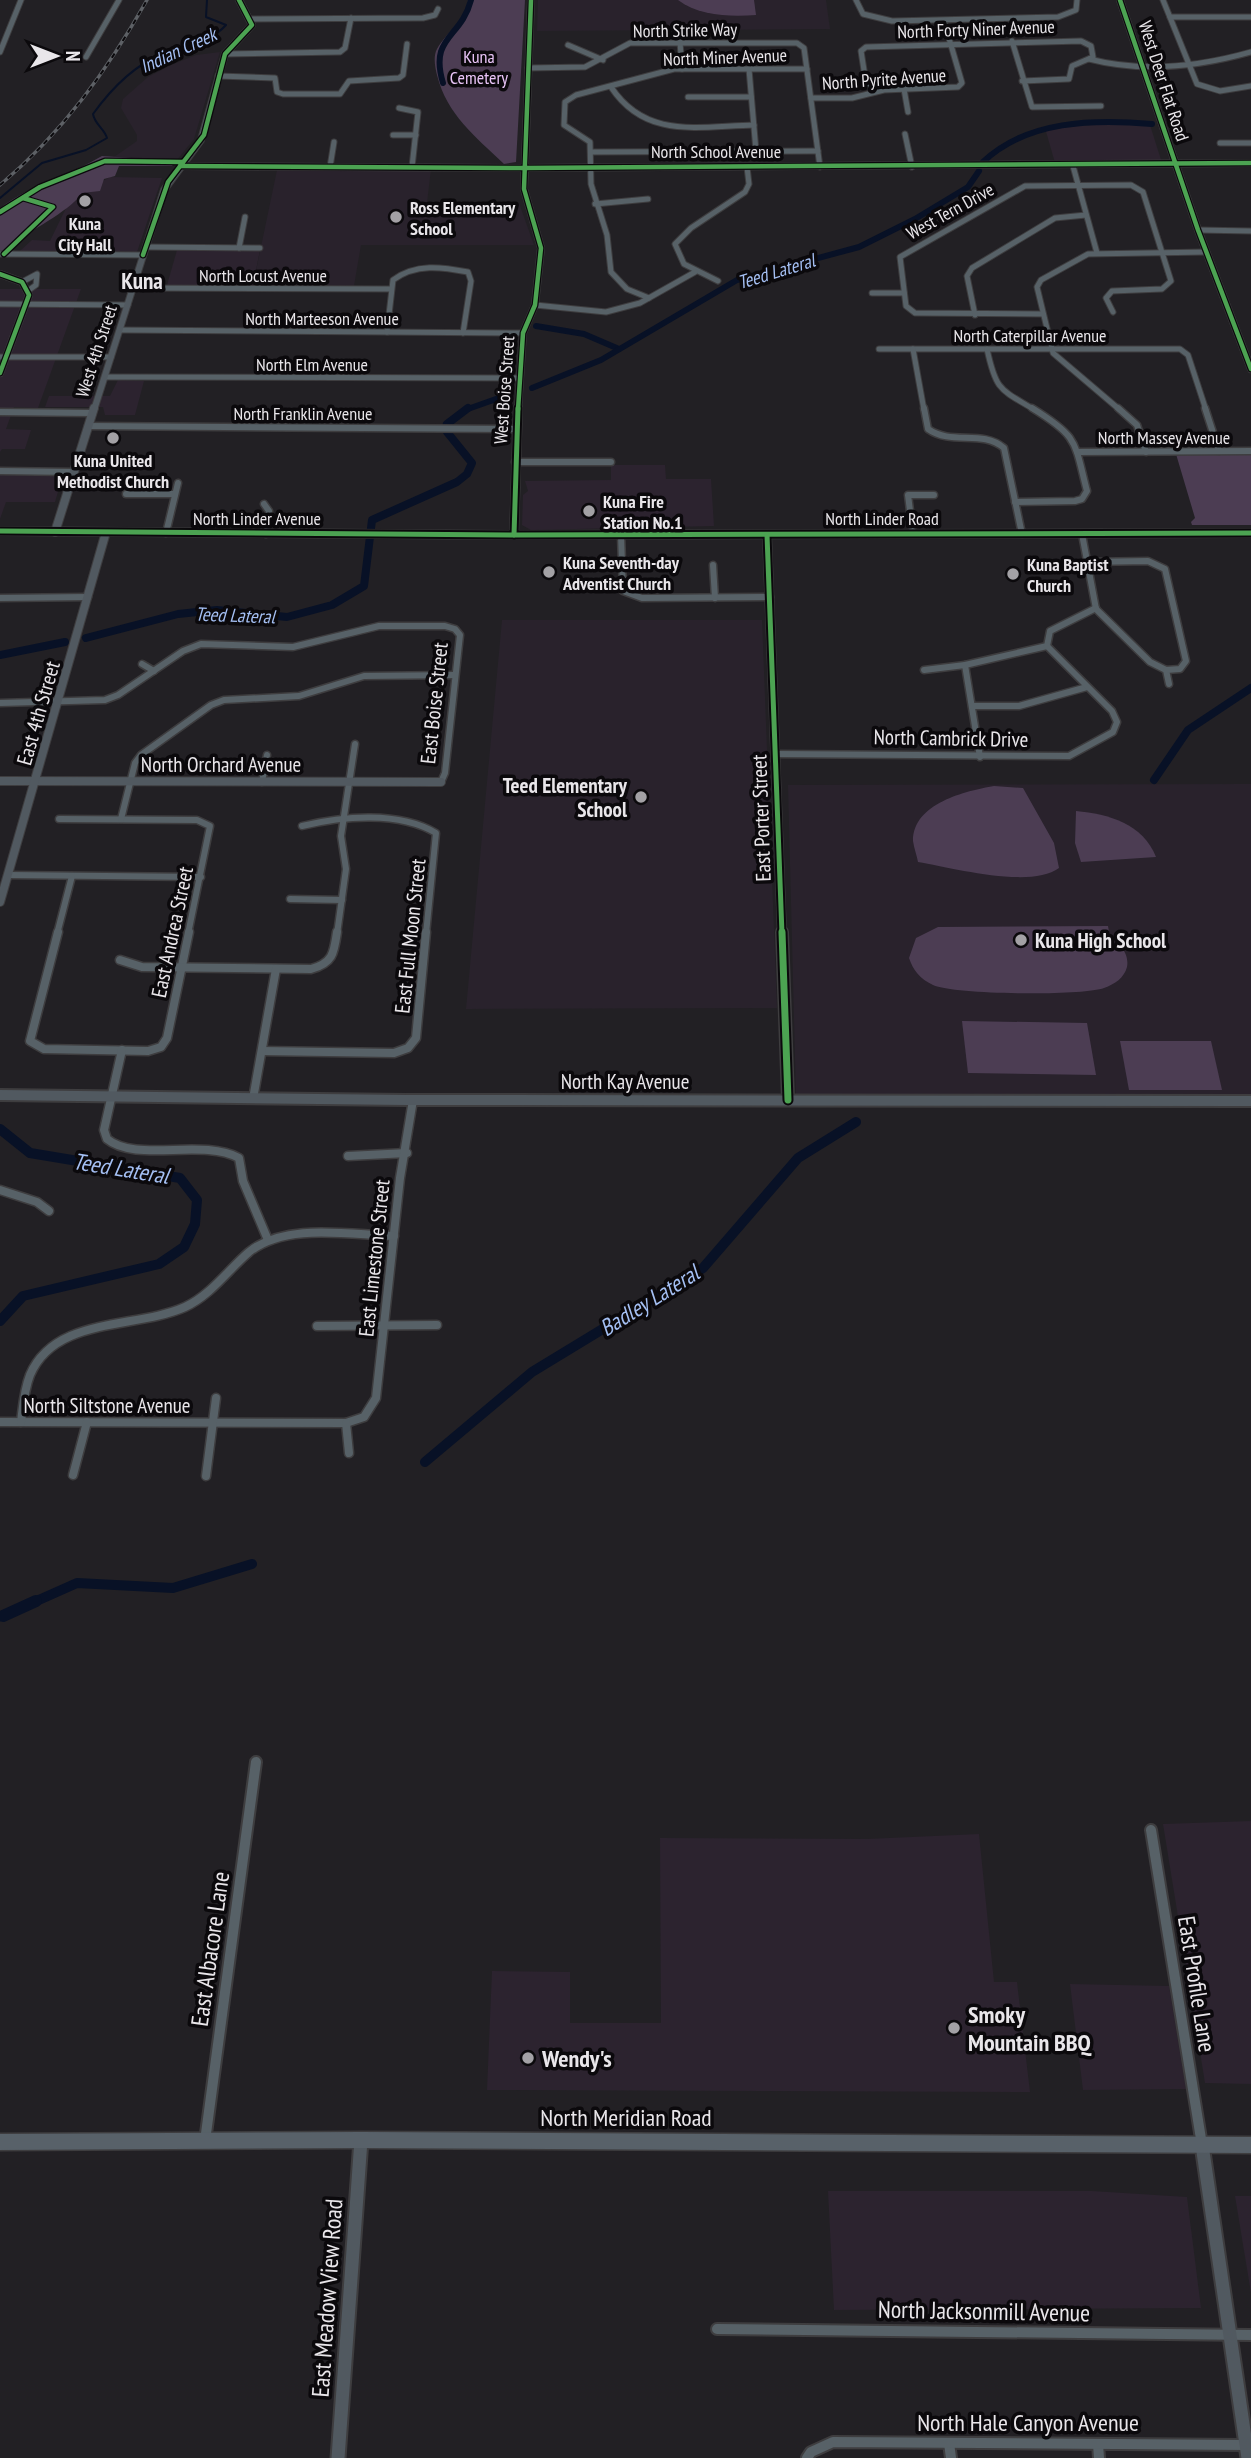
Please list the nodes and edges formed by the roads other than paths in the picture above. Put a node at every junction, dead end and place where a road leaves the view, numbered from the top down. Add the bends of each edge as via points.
1 (21, 0) edge
2 (119, 0) edge
3 (239, 0) edge
4 (531, 0) edge
5 (856, 0) edge
6 (1077, 0) edge
7 (1120, 0) edge
8 (1163, 0) edge
9 (311, 9) dead end
10 (378, 9) dead end
11 (438, 9) dead end
12 (1170, 17) junction
13 (1251, 17) edge
14 (309, 18) junction
15 (351, 18) junction
16 (377, 18) junction
17 (252, 19) junction
18 (944, 21) junction
19 (1012, 41) junction
20 (680, 42) junction
21 (407, 44) dead end
22 (568, 45) dead end
23 (950, 46) junction
24 (1238, 46) dead end
25 (0, 52) edge
26 (1251, 52) edge
27 (225, 54) junction
28 (86, 57) dead end
29 (603, 60) junction
30 (1089, 60) junction
31 (1143, 65) junction
32 (1188, 65) junction
33 (528, 68) junction
34 (682, 69) junction
35 (749, 69) junction
36 (807, 69) junction
37 (218, 76) junction
38 (1023, 81) junction
39 (1251, 86) edge
40 (611, 87) junction
41 (904, 89) junction
42 (877, 91) junction
43 (688, 97) dead end
44 (751, 97) junction
45 (811, 98) junction
46 (1101, 106) dead end
47 (398, 108) dead end
48 (908, 113) dead end
49 (754, 125) junction
50 (905, 134) dead end
51 (393, 135) dead end
52 (416, 135) junction
53 (334, 142) dead end
54 (1251, 143) edge
55 (1220, 144) dead end
56 (756, 151) junction
57 (818, 151) junction
58 (591, 152) junction
59 (1251, 163) edge
60 (1175, 165) junction
61 (180, 166) junction
62 (1073, 166) junction
63 (330, 167) junction
64 (412, 167) junction
65 (747, 167) junction
66 (820, 167) junction
67 (912, 167) junction
68 (524, 168) junction
69 (591, 168) junction
70 (1077, 184) junction
71 (648, 199) dead end
72 (594, 204) junction
73 (1086, 215) junction
74 (245, 218) dead end
75 (1198, 230) junction
76 (1251, 231) edge
77 (239, 248) junction
78 (260, 248) dead end
79 (144, 251) junction
80 (1206, 252) junction
81 (1097, 253) junction
82 (1162, 253) junction
83 (0, 254) edge
84 (47, 256) junction
85 (695, 272) junction
86 (0, 274) edge
87 (37, 274) junction
88 (718, 281) dead end
89 (22, 282) junction
90 (134, 288) junction
91 (391, 289) junction
92 (29, 290) junction
93 (872, 293) dead end
94 (904, 293) junction
95 (649, 298) junction
96 (0, 304) edge
97 (27, 304) junction
98 (535, 305) junction
99 (128, 306) junction
100 (1113, 312) dead end
101 (1043, 314) junction
102 (975, 315) junction
103 (120, 330) junction
104 (387, 332) junction
105 (463, 333) junction
106 (523, 333) junction
107 (879, 349) dead end
108 (913, 349) junction
109 (987, 349) junction
110 (1051, 349) junction
111 (1247, 349) edge
112 (3, 357) edge
113 (111, 357) junction
114 (1251, 369) edge
115 (0, 373) edge
116 (104, 377) junction
117 (520, 378) junction
118 (0, 412) edge
119 (92, 413) junction
120 (88, 426) junction
121 (517, 429) junction
122 (1251, 451) edge
123 (1077, 452) junction
124 (1146, 452) junction
125 (1219, 452) junction
126 (515, 462) junction
127 (611, 462) dead end
128 (0, 471) edge
129 (74, 472) junction
130 (178, 483) dead end
131 (126, 494) dead end
132 (175, 494) junction
133 (934, 495) dead end
134 (1015, 502) junction
135 (264, 504) dead end
136 (0, 531) edge
137 (55, 532) junction
138 (107, 532) junction
139 (166, 533) junction
140 (1251, 533) edge
141 (266, 534) junction
142 (913, 534) junction
143 (1022, 534) junction
144 (1082, 534) junction
145 (621, 535) junction
146 (767, 535) junction
147 (514, 536) junction
148 (1087, 562) junction
149 (713, 565) dead end
150 (88, 597) junction
151 (770, 597) junction
152 (0, 598) edge
153 (715, 598) junction
154 (1096, 608) junction
155 (1047, 646) junction
156 (142, 664) dead end
157 (965, 665) junction
158 (924, 670) dead end
159 (1166, 670) junction
160 (154, 671) junction
161 (455, 675) junction
162 (1169, 684) dead end
163 (1087, 687) junction
164 (60, 701) junction
165 (0, 703) edge
166 (972, 706) junction
167 (355, 744) dead end
168 (776, 754) junction
169 (267, 755) dead end
170 (980, 757) junction
171 (0, 780) edge
172 (37, 780) junction
173 (131, 781) junction
174 (262, 782) junction
175 (350, 782) junction
176 (441, 782) joint
177 (59, 818) dead end
178 (121, 819) junction
179 (343, 820) junction
180 (302, 826) dead end
181 (8, 875) junction
182 (72, 876) junction
183 (201, 877) junction
184 (290, 899) dead end
185 (342, 900) junction
186 (0, 902) edge
187 (120, 960) dead end
188 (182, 967) junction
189 (276, 969) junction
190 (122, 1050) junction
191 (262, 1051) junction
192 (0, 1095) edge
193 (111, 1096) junction
194 (253, 1099) junction
195 (413, 1100) junction
196 (788, 1100) junction
197 (1251, 1101) edge
198 (407, 1153) junction
199 (348, 1156) dead end
200 (0, 1191) edge
201 (49, 1211) dead end
202 (394, 1236) junction
203 (268, 1240) junction
204 (384, 1325) junction
205 (437, 1325) dead end
206 (317, 1326) dead end
207 (216, 1398) dead end
208 (364, 1418) joint
209 (0, 1422) edge
210 (21, 1422) junction
211 (87, 1422) junction
212 (213, 1423) junction
213 (346, 1423) junction
214 (349, 1453) dead end
215 (73, 1475) dead end
216 (206, 1476) dead end
217 (256, 1762) dead end
218 (1151, 1830) dead end
219 (361, 2140) junction
220 (205, 2141) junction
221 (0, 2142) edge
222 (1202, 2144) junction
223 (1251, 2145) edge
224 (717, 2329) dead end
225 (1230, 2335) junction
226 (1251, 2335) edge
227 (950, 2443) junction
228 (1098, 2444) junction
229 (1247, 2451) edge
230 (809, 2455) edge
231 (338, 2458) edge
232 (951, 2458) edge
233 (1100, 2458) edge

1 - 25 street
2 - 28 street
3 - 17 street
4 - 33 street, West Boise Street
5 - 18 street via 859,10 869,17
6 - 18 street via 1071,13 1053,17
7 - 31 street, West Deer Flat Road
8 - 12 street
9 - 14 street
10 - 16 street
11 - 16 street via 435,15
12 - 13 street
12 - 32 street
14 - 15 street
14 - 17 street
15 - 16 street
15 - 27 street via 345,48 340,52
17 - 27 street, West 4th Street via 248,31
18 - 23 street
19 - 23 street, North Forty Niner Avenue
19 - 30 street, North Forty Niner Avenue via 1086,42 1094,55
19 - 38 street
20 - 29 street, North Strike Way via 630,43 612,50
20 - 34 street
20 - 36 street, North Strike Way via 791,42 804,48
21 - 37 street via 399,78 349,81 340,94 280,94 278,80
22 - 29 street
23 - 41 street, North Pyrite Avenue via 962,83 958,87
23 - 42 street, North Forty Niner Avenue via 866,47 861,51 866,83
24 - 26 street
26 - 32 street via 1209,65
27 - 37 street, West 4th Street
29 - 33 street, North Strike Way via 567,68
30 - 31 street
30 - 38 street via 1072,66 1069,79
31 - 32 street
31 - 60 street, West Deer Flat Road
32 - 39 street via 1201,86 1220,90
33 - 68 street, West Boise Street
34 - 35 street, North Miner Avenue
34 - 40 street, North Miner Avenue
35 - 36 street, North Miner Avenue
35 - 44 street
36 - 45 street
37 - 61 street, West 4th Street via 204,135
38 - 46 street via 1034,108
40 - 49 street via 628,111 651,121
40 - 58 street, North Miner Avenue via 565,102 564,125 587,138
41 - 42 street, North Pyrite Avenue
41 - 48 street
42 - 45 street, North Pyrite Avenue via 852,98
43 - 44 street
44 - 49 street
45 - 57 street
47 - 52 street via 418,112
49 - 56 street
50 - 67 street
51 - 52 street
52 - 64 street
53 - 63 street
54 - 55 street
56 - 57 street
56 - 58 street
57 - 66 street
58 - 69 street
59 - 60 street, North School Avenue
60 - 62 street, North School Avenue
60 - 75 street, West Deer Flat Road
61 - 63 street, North School Avenue
61 - 79 street, West 4th Street via 164,190
62 - 67 street, North School Avenue
62 - 70 street
63 - 64 street, North School Avenue
64 - 68 street, North School Avenue
65 - 66 street, North School Avenue
65 - 69 street, North School Avenue
65 - 85 street via 749,183 743,194 678,239 678,257
66 - 67 street, North School Avenue
68 - 69 street, North School Avenue
68 - 98 street, West Boise Street via 525,201 541,248
69 - 72 street
70 - 73 street
70 - 82 street via 1136,186 1143,192
70 - 94 street, West Tern Drive via 1025,186 904,253 899,260
71 - 72 street
72 - 95 street via 607,235 611,272 627,289
73 - 81 street
73 - 102 street via 1055,218 972,268 967,276
74 - 77 street
75 - 76 street
75 - 80 street, West Deer Flat Road
77 - 78 street
77 - 79 street
79 - 84 street
79 - 90 street, West 4th Street
80 - 82 street
80 - 111 street, West Deer Flat Road
81 - 82 street
81 - 101 street via 1082,256 1038,284
82 - 100 street via 1169,286 1112,291 1106,298
83 - 84 street
84 - 87 street
85 - 88 street
85 - 95 street
86 - 89 street
87 - 89 street
87 - 92 street via 36,285
89 - 92 street
90 - 91 street, North Locust Avenue
90 - 99 street, West 4th Street
91 - 104 street
91 - 105 street via 402,271 448,268 468,272 471,281
92 - 97 street
93 - 94 street
94 - 102 street, West Tern Drive via 908,309 924,315
95 - 98 street via 606,312
96 - 97 street
97 - 99 street
97 - 112 street
98 - 106 street, West Boise Street
99 - 103 street, West 4th Street
101 - 102 street
101 - 110 street
103 - 104 street, North Marteeson Avenue
103 - 113 street, West 4th Street
104 - 105 street, North Marteeson Avenue
105 - 106 street, North Marteeson Avenue
106 - 117 street, West Boise Street
107 - 108 street, North Caterpillar Avenue
108 - 109 street, North Caterpillar Avenue
108 - 134 street via 930,432 999,442
109 - 110 street, North Caterpillar Avenue
109 - 123 street via 999,388 1062,427 1073,438
110 - 124 street via 1137,425
110 - 125 street, North Caterpillar Avenue via 1180,349 1188,355
111 - 114 street, West Deer Flat Road
112 - 113 street
112 - 115 street
113 - 116 street, West 4th Street
116 - 117 street, North Elm Avenue
116 - 119 street, West 4th Street
117 - 121 street, West Boise Street
118 - 119 street
119 - 120 street, West 4th Street
120 - 121 street, North Franklin Avenue
120 - 129 street, West 4th Street
121 - 126 street, West Boise Street
122 - 125 street, North Massey Avenue
123 - 124 street, North Massey Avenue
123 - 134 street via 1087,491 1084,497
124 - 125 street, North Massey Avenue
126 - 127 street
126 - 147 street, West Boise Street
128 - 129 street
129 - 137 street, West 4th Street
130 - 132 street
131 - 132 street
132 - 139 street
133 - 142 street via 908,495
134 - 143 street
135 - 141 street via 269,511
136 - 137 street, North Linder Avenue
137 - 138 street, North Linder Avenue
138 - 139 street, North Linder Avenue
138 - 150 street, East 4th Street
139 - 141 street, North Linder Avenue
140 - 144 street, North Linder Road
141 - 147 street, North Linder Avenue
142 - 143 street, North Linder Road
142 - 146 street, North Linder Road
143 - 144 street, North Linder Road
144 - 148 street
145 - 146 street, North Linder Road
145 - 147 street, North Linder Road
145 - 153 street via 623,591 628,595
146 - 151 street, East Porter Street
148 - 154 street
148 - 159 street via 1148,561 1163,566 1186,661 1180,669
149 - 153 street
150 - 152 street
150 - 164 street, East 4th Street
151 - 153 street
151 - 168 street, East Porter Street
154 - 155 street via 1051,631
154 - 159 street via 1150,662
155 - 157 street
155 - 163 street
156 - 160 street
157 - 158 street
157 - 166 street
159 - 162 street
160 - 161 street, East Boise Street via 201,644 286,647 379,626 455,629 460,635
160 - 164 street via 118,695
161 - 173 street via 363,676 299,695 224,700 148,748 135,763
161 - 176 street, East Boise Street
163 - 166 street via 1018,706
163 - 170 street, North Cambrick Drive via 1112,710 1117,726 1113,733 1069,756
164 - 165 street
164 - 172 street, East 4th Street
166 - 170 street
167 - 175 street
168 - 170 street, North Cambrick Drive
168 - 196 street, East Porter Street
169 - 174 street
171 - 172 street, North Orchard Avenue
172 - 173 street, North Orchard Avenue
172 - 181 street, East 4th Street
173 - 174 street, North Orchard Avenue
173 - 178 street
174 - 175 street, North Orchard Avenue
175 - 176 street, North Orchard Avenue
175 - 179 street
177 - 178 street
178 - 183 street, East Andrea Street via 207,823 211,830
179 - 180 street
179 - 185 street via 341,846 346,869
179 - 191 street, East Full Moon Street via 411,821 436,833 416,1038 408,1048 394,1053
181 - 182 street
181 - 186 street, East 4th Street
182 - 183 street
182 - 190 street via 29,1037 32,1045 44,1049
183 - 188 street, East Andrea Street
184 - 185 street
185 - 189 street via 334,954 326,965
187 - 188 street via 142,967
188 - 189 street
188 - 190 street, East Andrea Street via 167,1038 161,1047
189 - 191 street
190 - 193 street
191 - 194 street
192 - 193 street, North Kay Avenue
193 - 194 street, North Kay Avenue
193 - 203 street via 104,1130 110,1142 125,1147 233,1152
194 - 195 street, North Kay Avenue
195 - 196 street, North Kay Avenue
195 - 198 street, East Limestone Street
196 - 197 street, North Kay Avenue
198 - 199 street
198 - 202 street, East Limestone Street
200 - 201 street via 37,1202
202 - 203 street
202 - 204 street, East Limestone Street
203 - 210 street via 214,1290 185,1307 64,1338 33,1370
204 - 205 street
204 - 206 street
204 - 208 street, East Limestone Street via 376,1398
207 - 212 street, North Siltstone Avenue
208 - 213 street, North Siltstone Avenue
209 - 210 street, North Siltstone Avenue
210 - 211 street, North Siltstone Avenue
211 - 212 street, North Siltstone Avenue
211 - 215 street
212 - 213 street, North Siltstone Avenue
212 - 216 street
213 - 214 street
217 - 220 street, East Albacore Lane
218 - 222 street, East Profile Lane
219 - 220 main road, North Meridian Road
219 - 222 main road, North Meridian Road
219 - 231 street, East Meadow View Road
220 - 221 main road, North Meridian Road
222 - 223 main road, North Meridian Road
222 - 225 street
224 - 225 street, North Jacksonmill Avenue
225 - 226 street, North Jacksonmill Avenue
225 - 229 street
227 - 228 street, North Hale Canyon Avenue
227 - 230 street, North Hale Canyon Avenue via 833,2442
227 - 232 street
228 - 229 street, North Hale Canyon Avenue
228 - 233 street

